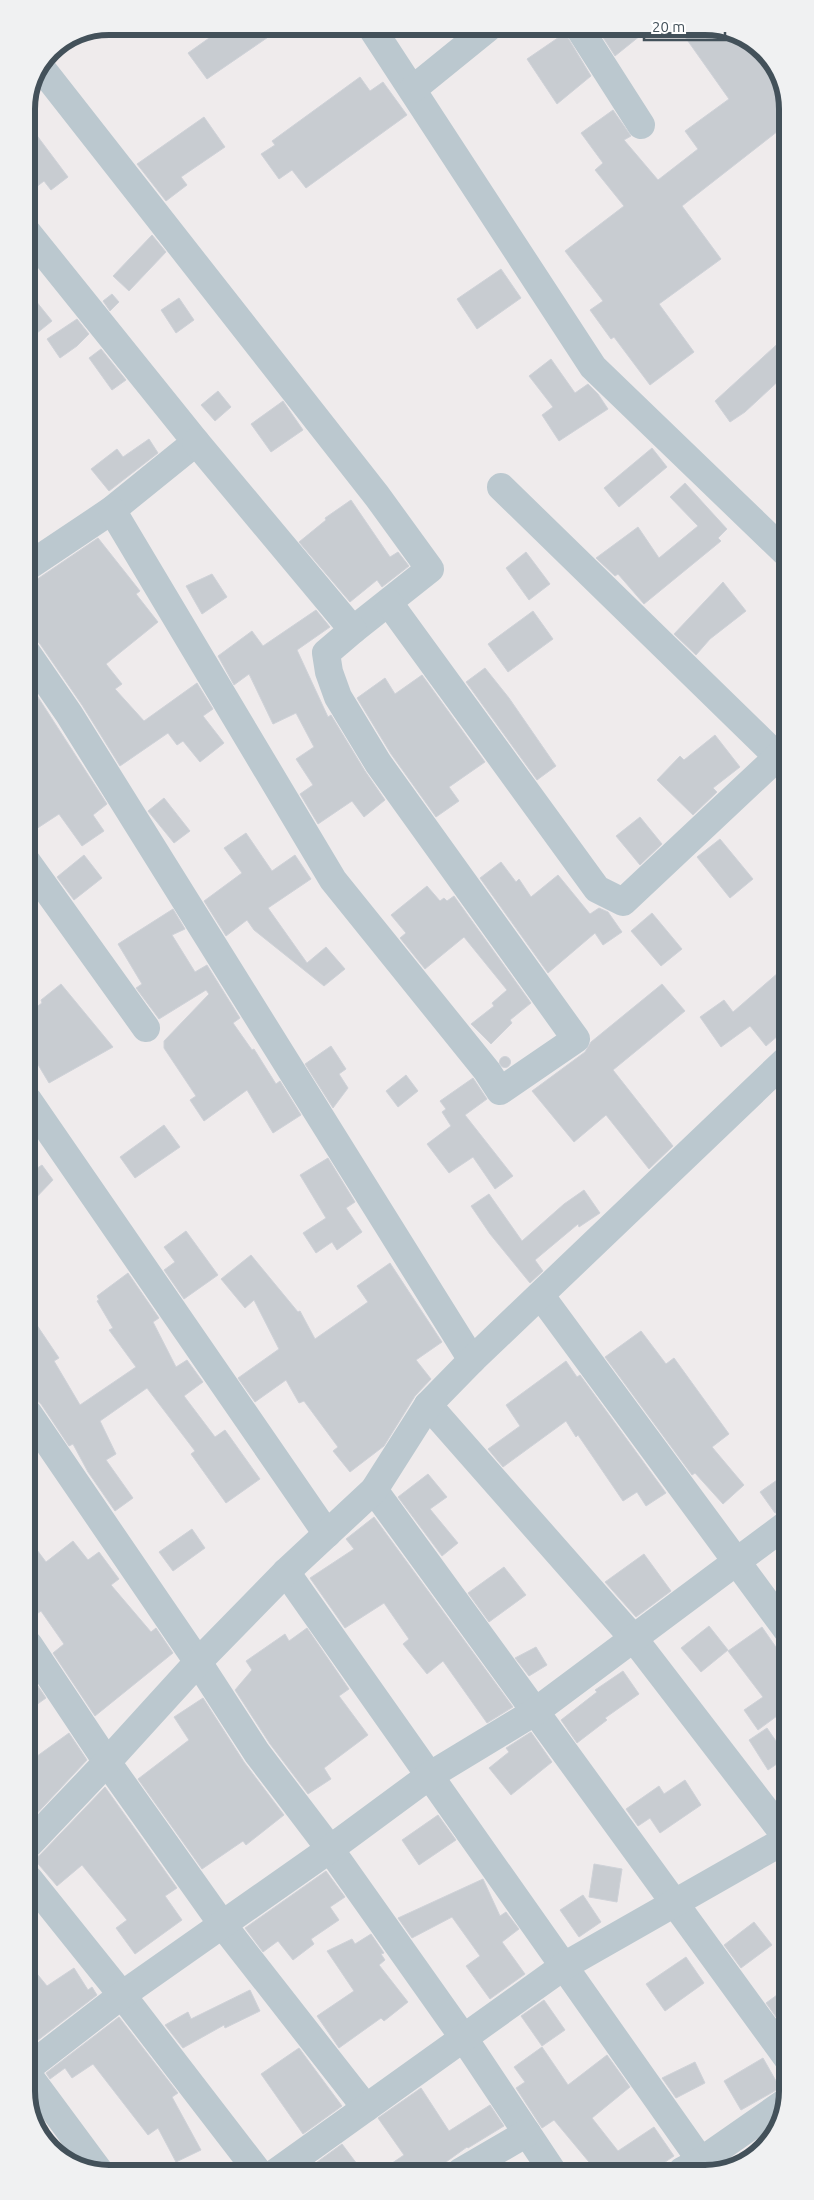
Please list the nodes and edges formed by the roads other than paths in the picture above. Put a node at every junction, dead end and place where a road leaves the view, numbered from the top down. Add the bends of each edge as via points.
1 (376, 35) edge
2 (480, 35) edge
3 (583, 35) edge
4 (45, 73) edge
5 (413, 89) junction
6 (641, 125) dead end
7 (35, 242) edge
8 (196, 442) junction
9 (501, 487) dead end
10 (112, 510) junction
11 (779, 545) edge
12 (35, 562) edge
13 (389, 603) junction
14 (353, 630) junction
15 (35, 665) edge
16 (779, 750) edge
17 (779, 756) edge
18 (35, 872) edge
19 (146, 1028) dead end
20 (779, 1067) edge
21 (35, 1110) edge
22 (541, 1296) junction
23 (472, 1360) junction
24 (428, 1405) junction
25 (35, 1423) edge
26 (374, 1490) junction
27 (779, 1530) edge
28 (327, 1534) junction
29 (738, 1562) junction
30 (286, 1572) junction
31 (779, 1619) edge
32 (634, 1640) junction
33 (35, 1655) edge
34 (198, 1662) junction
35 (536, 1712) junction
36 (108, 1762) junction
37 (429, 1776) junction
38 (779, 1828) edge
39 (35, 1838) edge
40 (779, 1842) edge
41 (330, 1849) junction
42 (35, 1886) edge
43 (675, 1901) junction
44 (222, 1924) junction
45 (564, 1966) junction
46 (122, 1995) junction
47 (463, 2038) junction
48 (779, 2046) edge
49 (35, 2062) edge
50 (35, 2084) edge
51 (777, 2107) edge
52 (366, 2108) junction
53 (527, 2133) junction
54 (94, 2164) edge
55 (253, 2165) edge
56 (286, 2165) edge
57 (472, 2165) edge
58 (548, 2165) edge
59 (695, 2165) edge
60 (701, 2165) edge

1 - 5 street
2 - 5 street
3 - 6 street
4 - 13 street via 377,496 430,569
5 - 11 street via 593,367
7 - 8 street
8 - 10 street
8 - 14 street
9 - 16 street
10 - 12 street
10 - 14 street via 333,880 487,1071 500,1092 576,1038 378,763 338,697 326,652
13 - 14 street
13 - 17 street via 597,890 623,902
15 - 23 street via 69,714
18 - 19 street
20 - 22 street
21 - 28 street
22 - 23 street
22 - 29 street
23 - 24 street
24 - 26 street
24 - 32 street
25 - 34 street
26 - 28 street
26 - 35 street
27 - 29 street
28 - 30 street
29 - 31 street
29 - 32 street
30 - 34 street
30 - 37 street
32 - 35 street
32 - 38 street
33 - 36 street
34 - 36 street
34 - 41 street via 257,1753
35 - 37 street
35 - 43 street
36 - 39 street
36 - 44 street
37 - 41 street
37 - 45 street
40 - 43 street
41 - 44 street
41 - 47 street
42 - 46 street
43 - 45 street
43 - 48 street
44 - 46 street
44 - 52 street
45 - 47 street
45 - 59 street
46 - 49 street
46 - 55 street
47 - 52 street
47 - 53 street
50 - 54 street
51 - 60 street
52 - 56 street
53 - 57 street
53 - 58 street

